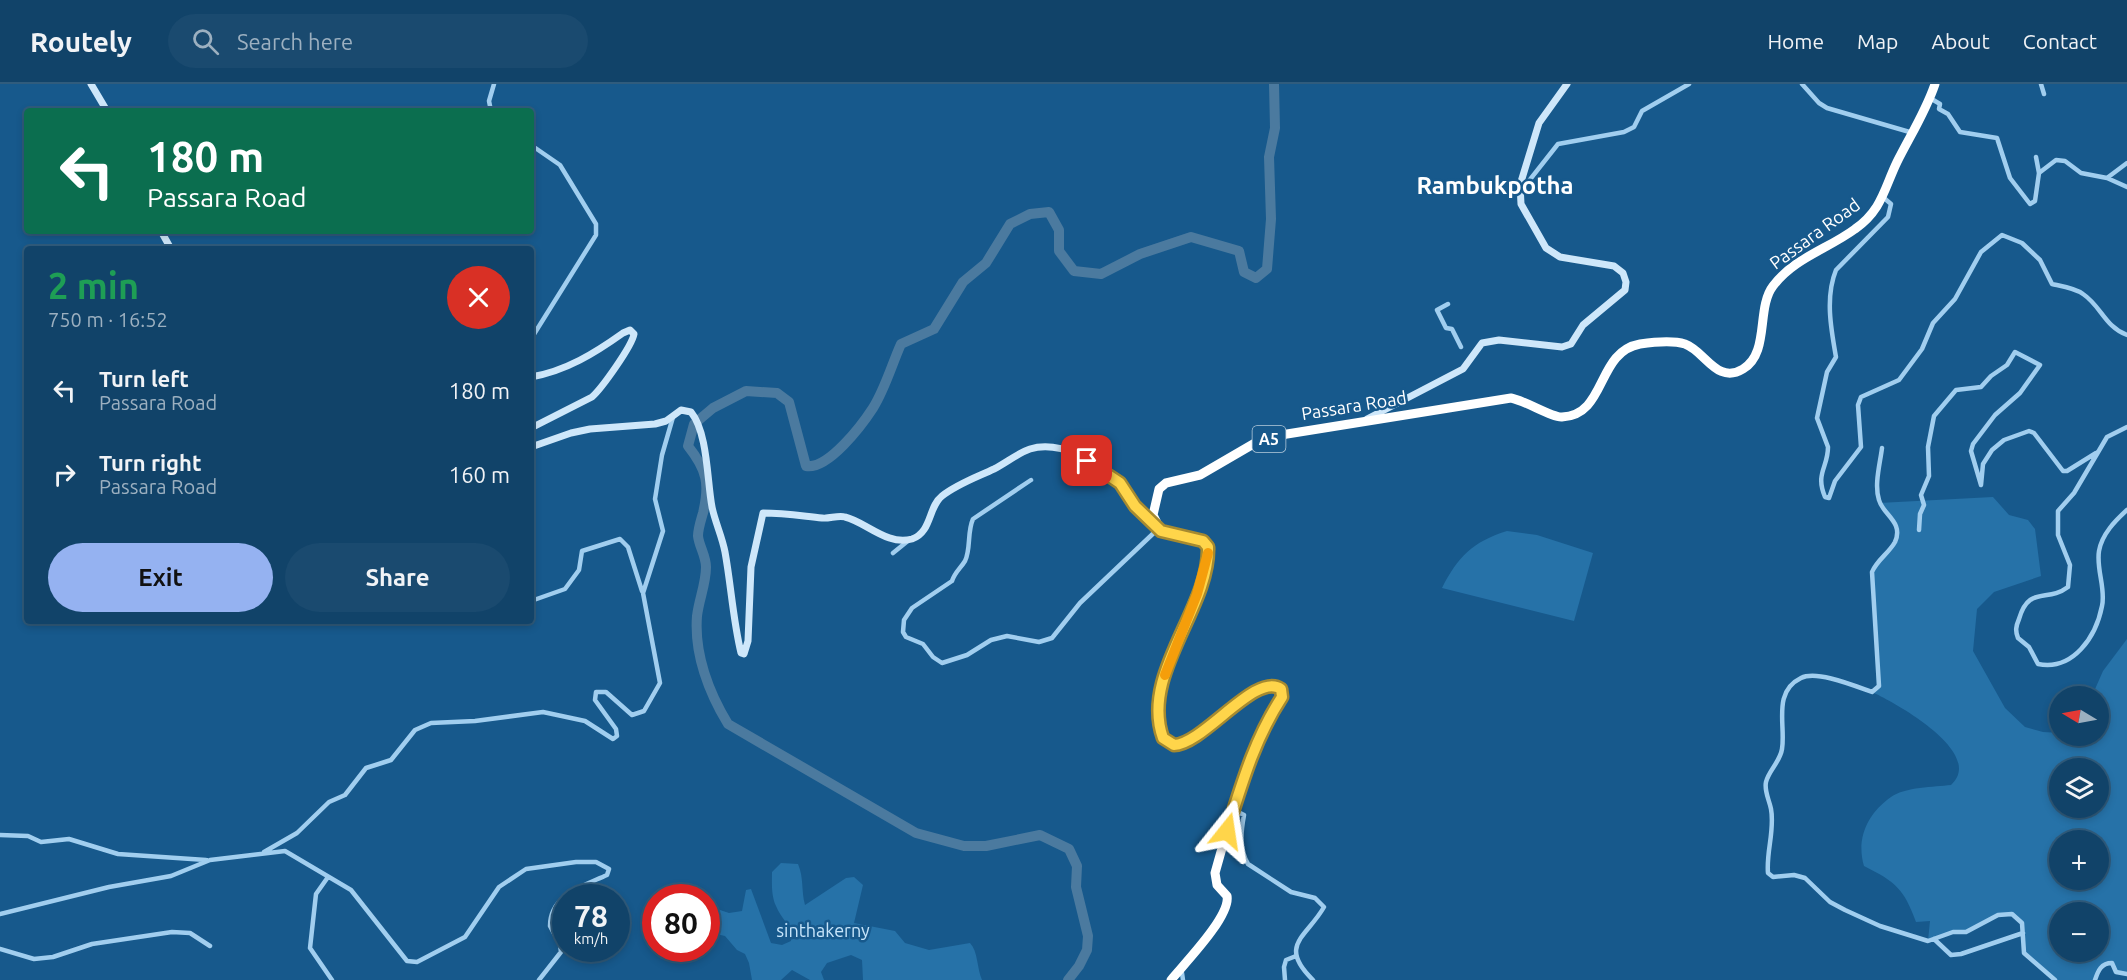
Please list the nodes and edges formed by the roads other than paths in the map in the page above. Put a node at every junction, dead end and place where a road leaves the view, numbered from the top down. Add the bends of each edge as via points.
1 (91, 84) edge
2 (494, 84) edge
3 (1567, 84) edge
4 (1689, 84) edge
5 (1802, 84) edge
6 (2041, 84) edge
7 (1931, 90) edge
8 (2044, 94) dead end
9 (105, 108) edge
10 (491, 108) edge
11 (1913, 133) junction
12 (534, 148) edge
13 (2036, 157) dead end
14 (2127, 163) edge
15 (2039, 173) junction
16 (2107, 178) junction
17 (2127, 187) edge
18 (1520, 194) junction
19 (1884, 198) junction
20 (1448, 304) dead end
21 (534, 334) edge
22 (2127, 335) edge
23 (1461, 347) dead end
24 (534, 376) edge
25 (673, 416) junction
26 (1359, 423) junction
27 (534, 426) edge
28 (2127, 427) edge
29 (534, 446) edge
30 (1882, 448) dead end
31 (2096, 453) junction
32 (1031, 480) dead end
33 (2127, 510) edge
34 (1157, 525) junction
35 (1919, 530) dead end
36 (912, 539) junction
37 (892, 554) dead end
38 (643, 593) junction
39 (534, 600) edge
40 (1234, 810) junction
41 (0, 837) edge
42 (264, 852) junction
43 (210, 860) junction
44 (328, 877) junction
45 (0, 914) edge
46 (2023, 933) junction
47 (1934, 939) junction
48 (210, 946) dead end
49 (0, 949) edge
50 (1296, 956) junction
51 (2127, 974) edge
52 (1181, 975) edge
53 (332, 980) edge
54 (539, 980) edge
55 (1171, 980) edge
56 (1285, 980) edge
57 (1313, 980) edge
58 (2055, 980) edge
59 (2095, 980) edge

1 - 9 street
2 - 10 street via 489,94
3 - 18 street via 1539,123
4 - 18 street via 1642,111 1634,126 1623,132 1558,144
5 - 11 street via 1827,108
6 - 8 street
7 - 11 highway, Passara Road / A5
7 - 15 street via 1939,109 1948,114 1960,132 1996,138 2010,178 2030,204 2037,195
11 - 19 highway, Passara Road / A5 via 1896,163
12 - 21 street via 560,165 596,224 596,235
13 - 15 street
14 - 16 street
15 - 16 street via 2056,160 2065,161 2081,173
16 - 17 street
18 - 26 street via 1521,204 1546,248 1560,257 1614,266 1623,273 1624,290 1583,324 1571,344 1562,347 1498,339 1482,343 1463,369
19 - 22 street via 1891,204 1888,217 1833,276 1829,317 1836,357 1827,372 1817,418 1828,447 1820,470 1825,497 1829,498 1835,481 1861,447 1861,397 1899,380 1922,349 1933,322 1955,299 1981,252 2002,235 2022,243 2040,260 2052,284 2081,292 2108,325
19 - 26 highway, Passara Road / A5 via 1857,228 1806,257 1780,278 1767,297 1754,354 1736,372 1721,372 1685,344 1640,344 1617,355 1608,365 1593,399 1568,416 1559,418 1512,398
20 - 23 street via 1437,310
24 - 27 street via 590,357 630,330 634,334 599,391
25 - 29 street via 655,424 571,433
25 - 36 street via 688,410 699,427 712,510 726,553 741,653 747,651 751,567 764,513 796,513 825,519 844,516 893,539
25 - 38 street via 655,499 663,531
26 - 34 highway, Passara Road / A5 via 1255,443 1200,475 1166,483 1155,500 1153,515
28 - 31 street via 2106,437
30 - 47 street via 1879,503 1890,514 1896,535 1872,572 1879,686 1872,692 1822,676 1802,677 1792,685 1781,706 1783,748 1779,762 1766,780 1772,810 1768,873 1773,877 1805,878 1830,902 1845,910 1880,926 1928,941
31 - 33 street via 2074,493 2058,511 2058,535 2070,565 2068,587 2030,598 2022,607 2016,626 2018,638 2029,647 2038,664 2062,665 2087,645 2103,605 2101,543 2112,524
31 - 35 street via 2063,471 2030,431 2004,440 1992,450 1983,464 1981,485 1978,482 1971,452 1973,444 2040,365 2015,352 2007,365 1981,387 1956,390 1934,416
32 - 34 street via 973,519 965,561 954,572 952,581 912,608 904,620 906,636 923,644 942,663 1007,636 1039,642 1052,638 1080,603
34 - 36 street via 1105,471 1068,451 1045,446 1027,449 949,490 936,501 924,531
34 - 40 highway via 1167,534 1203,541 1208,553 1197,594 1165,676 1159,716 1163,738 1169,744 1180,745 1193,740 1262,688 1277,686 1282,692 1264,725
36 - 37 street
38 - 39 street via 628,547 620,539 582,551 579,570 565,589
38 - 42 street via 660,682 644,711 632,716 606,692 596,692 595,700 616,729 615,738 585,721 543,712 431,723 415,730 391,760 366,768 345,795 329,802 297,833
40 - 50 street via 1244,815 1240,830 1244,857 1259,872 1291,892 1315,898 1324,907 1297,940
40 - 52 highway via 1215,873 1217,885 1227,896 1226,908
41 - 43 street via 14,835 41,842 69,839 118,854
42 - 43 street
42 - 44 street via 285,851
43 - 45 street via 171,876
44 - 53 street via 316,894 310,948
44 - 54 street via 351,890 407,961 417,962 465,937 500,887 526,869 576,862 604,864 609,869 607,875 566,894 555,906 550,926 561,952
46 - 47 street via 1951,955
46 - 47 street via 2018,917 1998,915 1966,932
46 - 58 street via 2024,953
48 - 49 street via 190,933 172,932 92,944 34,959
50 - 56 street via 1286,960
50 - 57 street
51 - 59 street via 2116,972 2112,963 2107,963
52 - 55 highway

